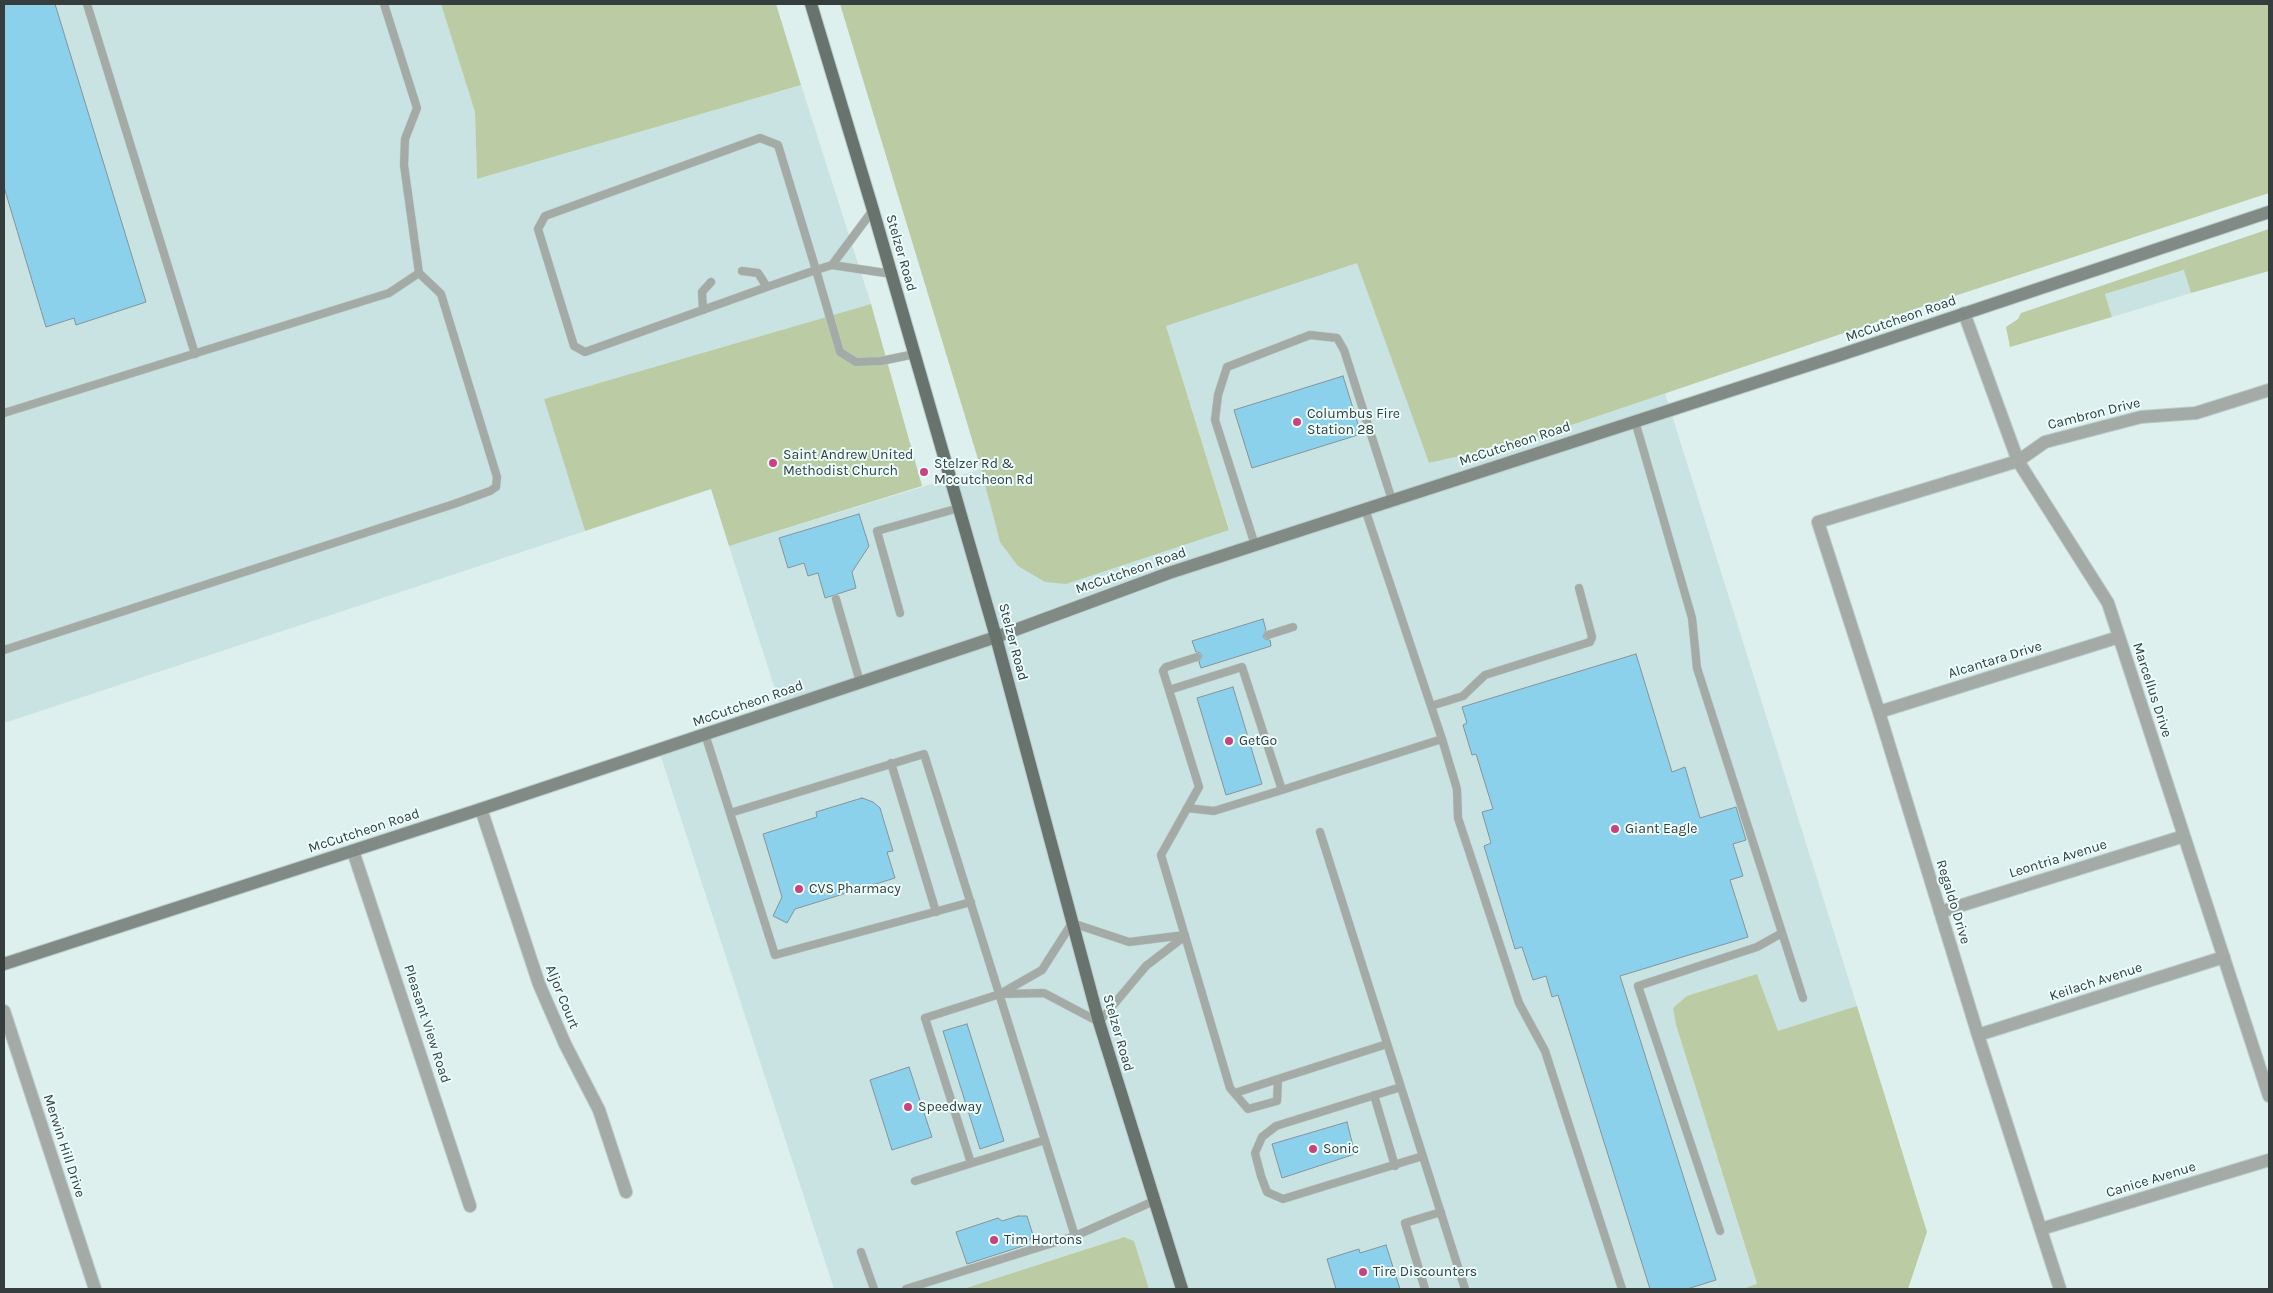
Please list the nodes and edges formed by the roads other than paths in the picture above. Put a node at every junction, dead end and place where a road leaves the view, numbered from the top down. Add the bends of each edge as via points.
1 (87, 4) edge
2 (384, 4) edge
3 (811, 4) edge
4 (873, 210) junction
5 (2269, 212) edge
6 (832, 265) junction
7 (816, 270) junction
8 (742, 271) dead end
9 (419, 273) junction
10 (892, 274) junction
11 (711, 282) dead end
12 (767, 287) junction
13 (703, 310) junction
14 (1964, 313) junction
15 (195, 354) junction
16 (915, 354) junction
17 (2268, 392) edge
18 (4, 413) edge
19 (1635, 421) junction
20 (2018, 461) junction
21 (1392, 500) junction
22 (959, 508) junction
23 (1364, 509) junction
24 (1818, 522) joint
25 (1255, 545) junction
26 (1579, 588) dead end
27 (836, 599) dead end
28 (900, 613) dead end
29 (1293, 627) dead end
30 (1268, 635) dead end
31 (996, 636) junction
32 (2119, 637) junction
33 (4, 650) edge
34 (1198, 657) dead end
35 (860, 682) junction
36 (1169, 690) junction
37 (1431, 706) junction
38 (1879, 712) junction
39 (705, 734) junction
40 (1442, 739) junction
41 (891, 763) junction
42 (1282, 790) junction
43 (1187, 808) junction
44 (480, 809) junction
45 (730, 812) junction
46 (1320, 832) dead end
47 (2184, 836) junction
48 (353, 851) junction
49 (971, 902) junction
50 (936, 912) junction
51 (1940, 912) junction
52 (1072, 923) junction
53 (1782, 933) junction
54 (1185, 935) junction
55 (2224, 958) junction
56 (4, 964) edge
57 (1000, 994) junction
58 (1803, 998) dead end
59 (4, 1011) edge
60 (1099, 1022) junction
61 (1978, 1035) junction
62 (1387, 1044) junction
63 (1278, 1079) junction
64 (1401, 1087) junction
65 (1234, 1093) junction
66 (1374, 1095) junction
67 (2269, 1096) edge
68 (1045, 1140) junction
69 (1423, 1156) junction
70 (2269, 1160) edge
71 (971, 1163) junction
72 (1395, 1166) junction
73 (915, 1181) dead end
74 (626, 1192) dead end
75 (1154, 1201) junction
76 (470, 1206) dead end
77 (1441, 1212) junction
78 (2041, 1229) junction
79 (1720, 1231) dead end
80 (1075, 1236) junction
81 (861, 1252) dead end
82 (95, 1289) edge
83 (874, 1289) edge
84 (906, 1289) edge
85 (1182, 1289) edge
86 (1425, 1289) edge
87 (1465, 1289) edge
88 (1622, 1289) edge
89 (2060, 1289) edge

1 - 15 lane
2 - 9 lane via 417,108 405,139 404,165
3 - 4 main road, Stelzer Road
4 - 6 lane
4 - 10 main road, Stelzer Road
5 - 14 main road, McCutcheon Road
6 - 7 lane
6 - 10 lane
7 - 12 lane
7 - 13 lane via 778,145 760,138 546,216 538,229 574,346 586,352
7 - 16 lane via 840,352 856,362
8 - 12 lane via 758,273
9 - 15 lane via 389,293
9 - 33 lane via 441,294 497,477 493,489
10 - 16 main road, Stelzer Road
11 - 13 lane via 702,292
12 - 13 lane
14 - 19 main road, McCutcheon Road
14 - 20 street, Marcellus Drive
15 - 18 lane
16 - 22 main road, Stelzer Road
17 - 20 street, Cambron Drive via 2196,413 2141,417 2045,442
19 - 21 main road, McCutcheon Road
19 - 53 lane via 1692,618 1697,668
20 - 24 street, Cambron Drive
20 - 32 street, Marcellus Drive via 2108,603
21 - 23 main road, McCutcheon Road
21 - 25 lane via 1344,350 1337,338 1310,335 1227,367 1218,395 1215,420
22 - 28 lane via 877,531
22 - 31 main road, Stelzer Road
23 - 25 main road, McCutcheon Road
23 - 37 lane
24 - 38 street, Regaldo Drive
25 - 31 main road, McCutcheon Road
26 - 37 lane via 1592,637 1590,642 1485,675 1463,696
27 - 35 lane
29 - 30 lane
31 - 35 main road, McCutcheon Road
31 - 52 main road, Stelzer Road
32 - 38 street, Alcantara Drive
32 - 47 street, Marcellus Drive
34 - 36 lane via 1166,667 1163,671
35 - 39 main road, McCutcheon Road
36 - 42 lane via 1242,667
36 - 43 lane via 1199,787
37 - 40 lane
38 - 51 street, Regaldo Drive
39 - 44 main road, McCutcheon Road
39 - 45 lane
40 - 42 lane
40 - 88 lane via 1457,790 1458,818 1519,1003 1545,1052
41 - 45 lane
41 - 49 lane via 924,754
41 - 50 lane
42 - 43 lane via 1214,811
43 - 54 lane via 1161,855
44 - 48 main road, McCutcheon Road
44 - 74 street, Aljor Court via 539,984 599,1110
45 - 50 lane via 775,955
46 - 62 lane
47 - 51 street, Leontria Avenue
47 - 55 street, Marcellus Drive
48 - 56 main road, McCutcheon Road
48 - 76 street, Pleasant View Road
49 - 50 lane
49 - 57 lane
51 - 61 street, Regaldo Drive
52 - 54 lane via 1129,942
52 - 57 lane via 1042,970
52 - 60 main road, Stelzer Road
53 - 58 lane
53 - 79 lane via 1757,947 1638,986
54 - 60 lane via 1146,966
54 - 65 lane
55 - 61 street, Keilach Avenue
55 - 67 street, Marcellus Drive
57 - 60 lane via 1044,993
57 - 68 lane
57 - 71 lane via 925,1018
59 - 82 street, Merwin Hill Drive
60 - 75 main road, Stelzer Road
61 - 78 street, Regaldo Drive
62 - 63 lane
62 - 64 lane
63 - 65 lane
63 - 65 lane via 1276,1100 1248,1109
64 - 66 lane
64 - 69 lane
66 - 72 lane
66 - 72 lane via 1276,1126 1262,1137 1255,1154 1261,1176 1267,1192 1283,1199
68 - 71 lane
68 - 80 lane
69 - 72 lane
69 - 77 lane
70 - 78 street, Canice Avenue
71 - 73 lane
75 - 80 lane
75 - 85 main road, Stelzer Road
77 - 86 lane via 1405,1223
77 - 87 lane
78 - 89 street, Regaldo Drive
80 - 84 lane
81 - 83 lane

